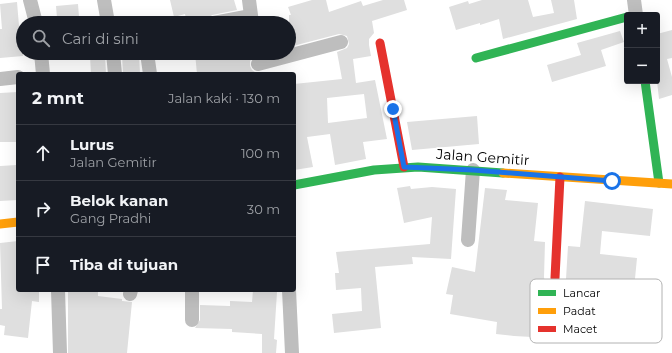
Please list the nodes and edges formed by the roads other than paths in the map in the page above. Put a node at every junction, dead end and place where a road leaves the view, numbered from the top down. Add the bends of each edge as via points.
1 (30, 0) edge
2 (104, 0) edge
3 (249, 0) edge
4 (634, 0) edge
5 (636, 12) edge
6 (34, 16) edge
7 (107, 16) edge
8 (251, 16) edge
9 (624, 18) edge
10 (341, 42) dead end
11 (380, 44) dead end
12 (296, 54) edge
13 (476, 58) dead end
14 (42, 60) edge
15 (114, 60) edge
16 (148, 60) edge
17 (273, 60) edge
18 (258, 64) edge
19 (44, 72) edge
20 (115, 72) edge
21 (150, 72) edge
22 (16, 77) edge
23 (0, 79) edge
24 (645, 84) edge
25 (404, 167) junction
26 (473, 170) junction
27 (560, 177) junction
28 (659, 183) junction
29 (672, 184) edge
30 (296, 185) edge
31 (16, 222) edge
32 (0, 224) edge
33 (468, 240) dead end
34 (555, 278) dead end
35 (58, 292) edge
36 (192, 292) edge
37 (289, 292) edge
38 (192, 320) dead end
39 (60, 353) edge
40 (292, 353) edge

1 - 6 street
2 - 7 street
3 - 8 street
4 - 5 street
9 - 13 street
10 - 12 street
11 - 25 street
14 - 19 street
15 - 20 street
16 - 21 street
17 - 18 street
22 - 23 street
24 - 28 street
25 - 26 street, Jalan Gemitir
25 - 30 street, Jalan Gemitir via 366,171
26 - 27 street, Jalan Gemitir
26 - 33 street
27 - 28 street, Jalan Gemitir
27 - 34 street
28 - 29 street, Jalan Gemitir
31 - 32 street
35 - 39 street
36 - 38 street
37 - 40 street

